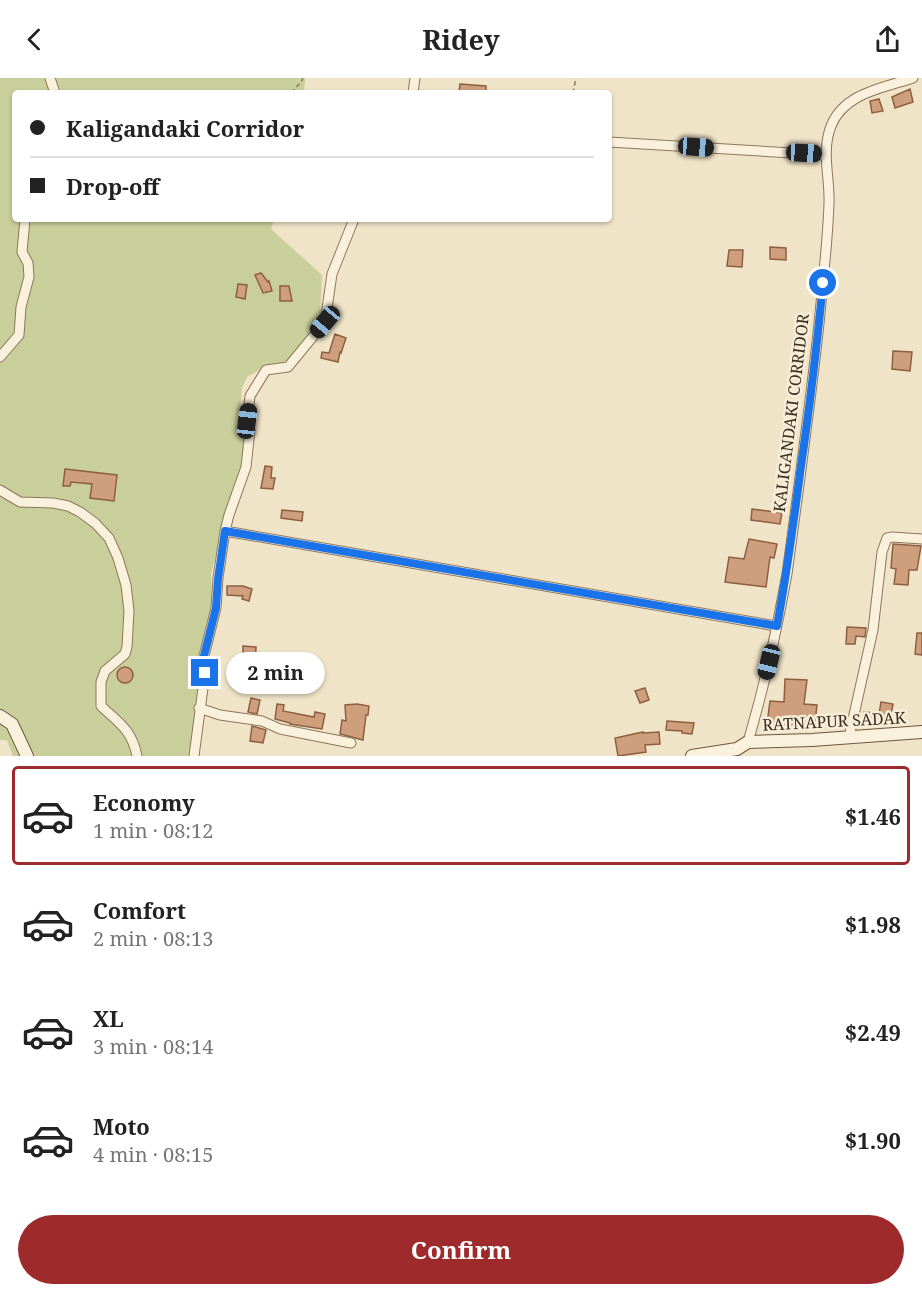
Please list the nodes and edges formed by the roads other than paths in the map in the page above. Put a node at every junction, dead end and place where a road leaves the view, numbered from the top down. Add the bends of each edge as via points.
1 (914, 78) edge
2 (612, 142) edge
3 (825, 154) junction
4 (26, 222) edge
5 (353, 222) edge
6 (0, 357) edge
7 (0, 490) edge
8 (225, 531) junction
9 (922, 539) edge
10 (777, 626) junction
11 (199, 708) junction
12 (0, 716) edge
13 (922, 732) edge
14 (849, 737) junction
15 (748, 742) junction
16 (351, 743) dead end
17 (27, 756) edge
18 (137, 756) edge
19 (194, 756) edge
20 (692, 756) edge

1 - 3 street, KALIGANDAKI CORRIDOR via 851,100 838,112 830,128
2 - 3 street
3 - 10 street, KALIGANDAKI CORRIDOR via 830,201 818,342
4 - 6 street via 22,252 29,277 19,335
5 - 8 street via 332,274 325,322 288,367 266,370 250,396 246,467
7 - 18 street via 20,502 68,506 95,523 109,538 126,585 129,611 125,654 105,671 101,706 128,731
8 - 10 street
8 - 11 street
9 - 14 street via 887,538 873,630
10 - 15 street, KALIGANDAKI CORRIDOR
11 - 16 street
11 - 19 street
12 - 17 main road via 12,724
13 - 14 main road, RATNAPUR SADAK
14 - 15 main road, RATNAPUR SADAK
15 - 20 main road via 736,749

